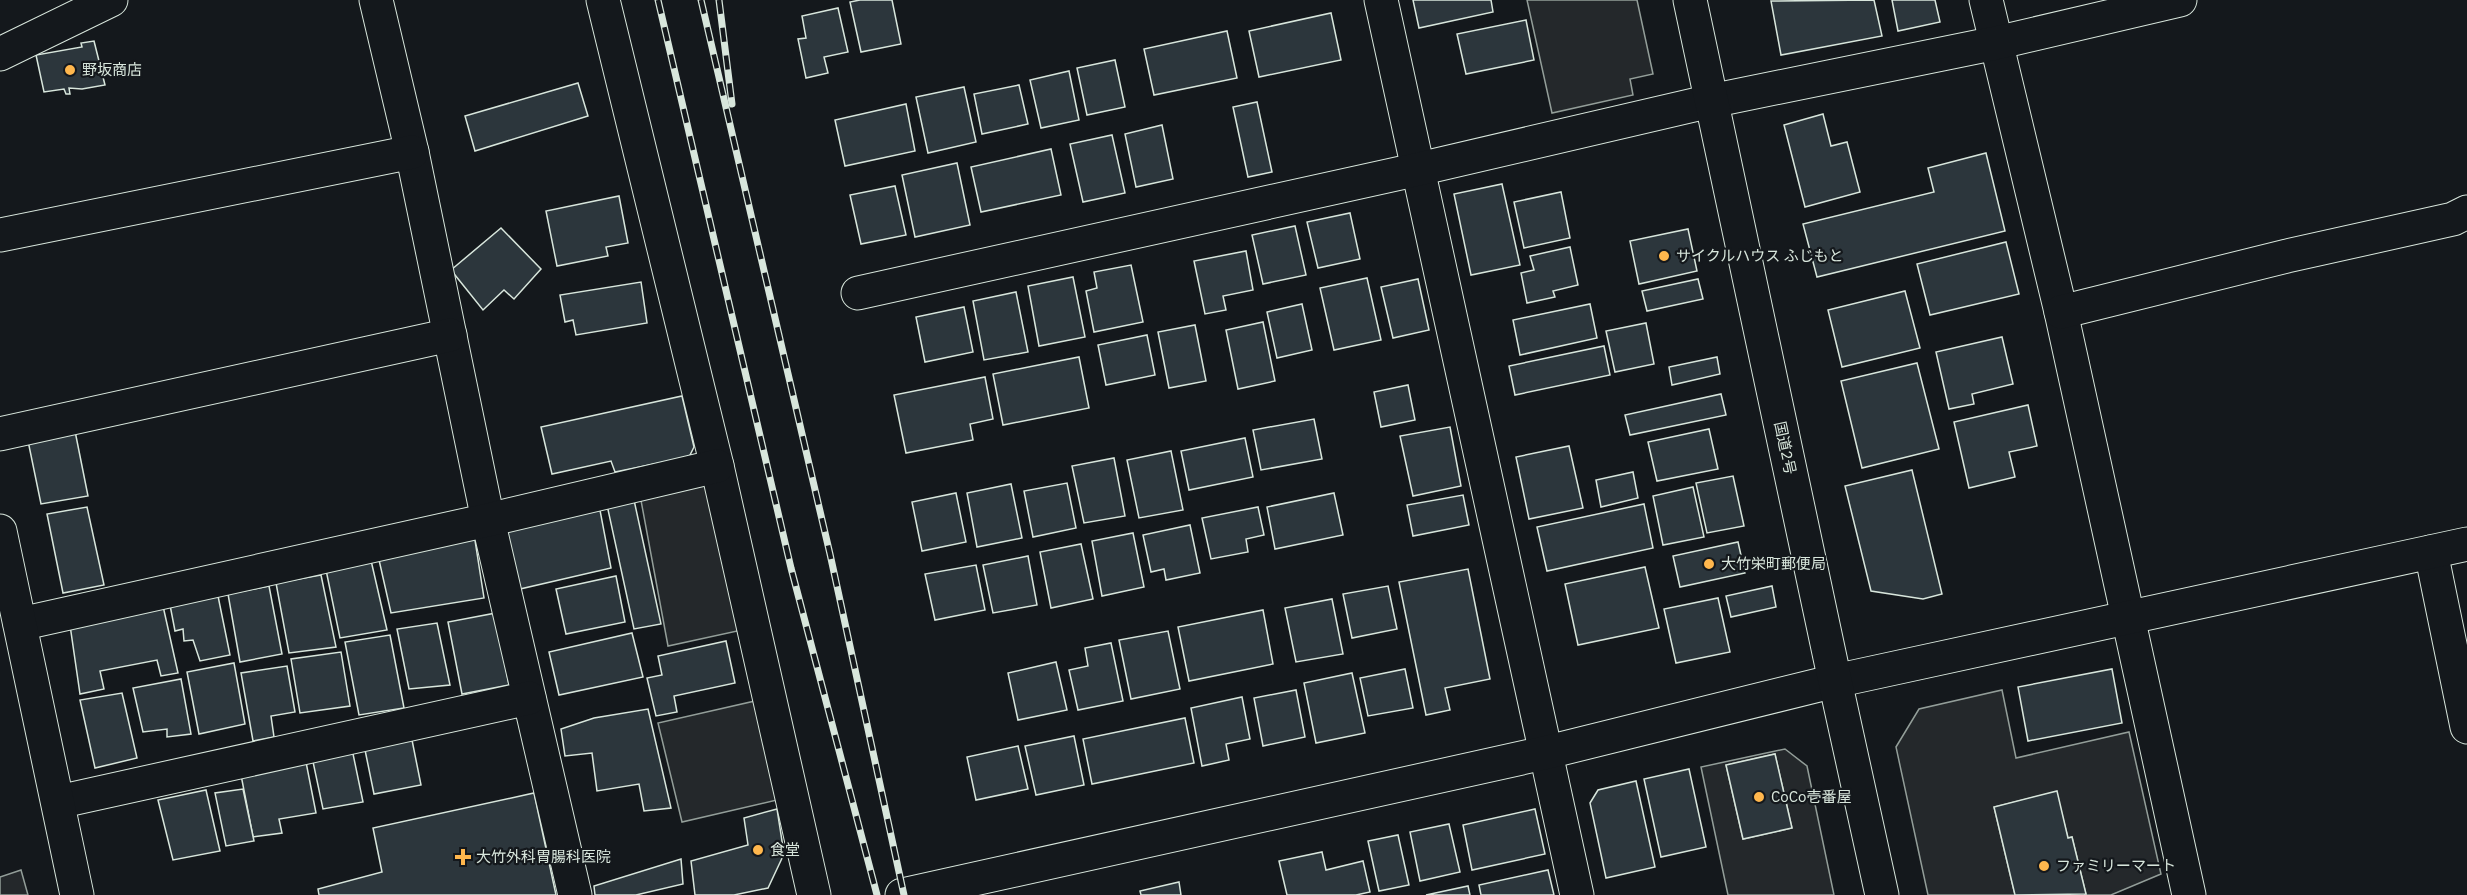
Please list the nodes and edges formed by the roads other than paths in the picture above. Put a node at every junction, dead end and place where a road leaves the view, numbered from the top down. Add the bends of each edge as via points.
1 (111, 0) edge
2 (376, 0) edge
3 (603, 0) edge
4 (1381, 0) edge
5 (1690, 0) edge
6 (1986, 0) edge
7 (2180, 0) edge
8 (1996, 43) junction
9 (0, 54) edge
10 (1711, 101) junction
11 (412, 152) junction
12 (1419, 169) junction
13 (2467, 212) edge
14 (0, 235) edge
15 (858, 293) dead end
16 (2061, 312) junction
17 (450, 335) junction
18 (0, 434) edge
19 (717, 466) junction
20 (488, 520) junction
21 (0, 531) edge
22 (2467, 544) edge
23 (2431, 552) junction
24 (2128, 618) junction
25 (20, 624) junction
26 (1834, 681) junction
27 (529, 698) junction
28 (2467, 727) edge
29 (1544, 753) junction
30 (58, 802) junction
31 (981, 886) edge
32 (76, 895) edge
33 (575, 895) edge
34 (814, 895) edge
35 (902, 895) edge
36 (1577, 895) edge
37 (1882, 895) edge
38 (2189, 895) edge

1 - 9 main road
2 - 11 main road
3 - 19 main road
4 - 12 main road
5 - 10 main road, 国道2号
6 - 8 main road
7 - 8 main road
8 - 10 main road
8 - 16 main road
10 - 12 main road
10 - 26 main road, 国道2号
11 - 14 main road
11 - 17 main road
12 - 15 main road
12 - 29 main road
13 - 16 main road via 2453,219
16 - 24 main road
17 - 18 main road
17 - 20 main road
19 - 20 main road
19 - 34 main road
20 - 25 main road
20 - 27 main road
21 - 25 main road
22 - 23 main road
23 - 24 main road
23 - 28 main road
24 - 26 main road
24 - 38 main road
25 - 30 main road
26 - 29 main road
26 - 37 main road, 国道2号
27 - 30 main road
27 - 33 main road
29 - 31 main road
29 - 36 main road
30 - 32 main road
31 - 35 main road

